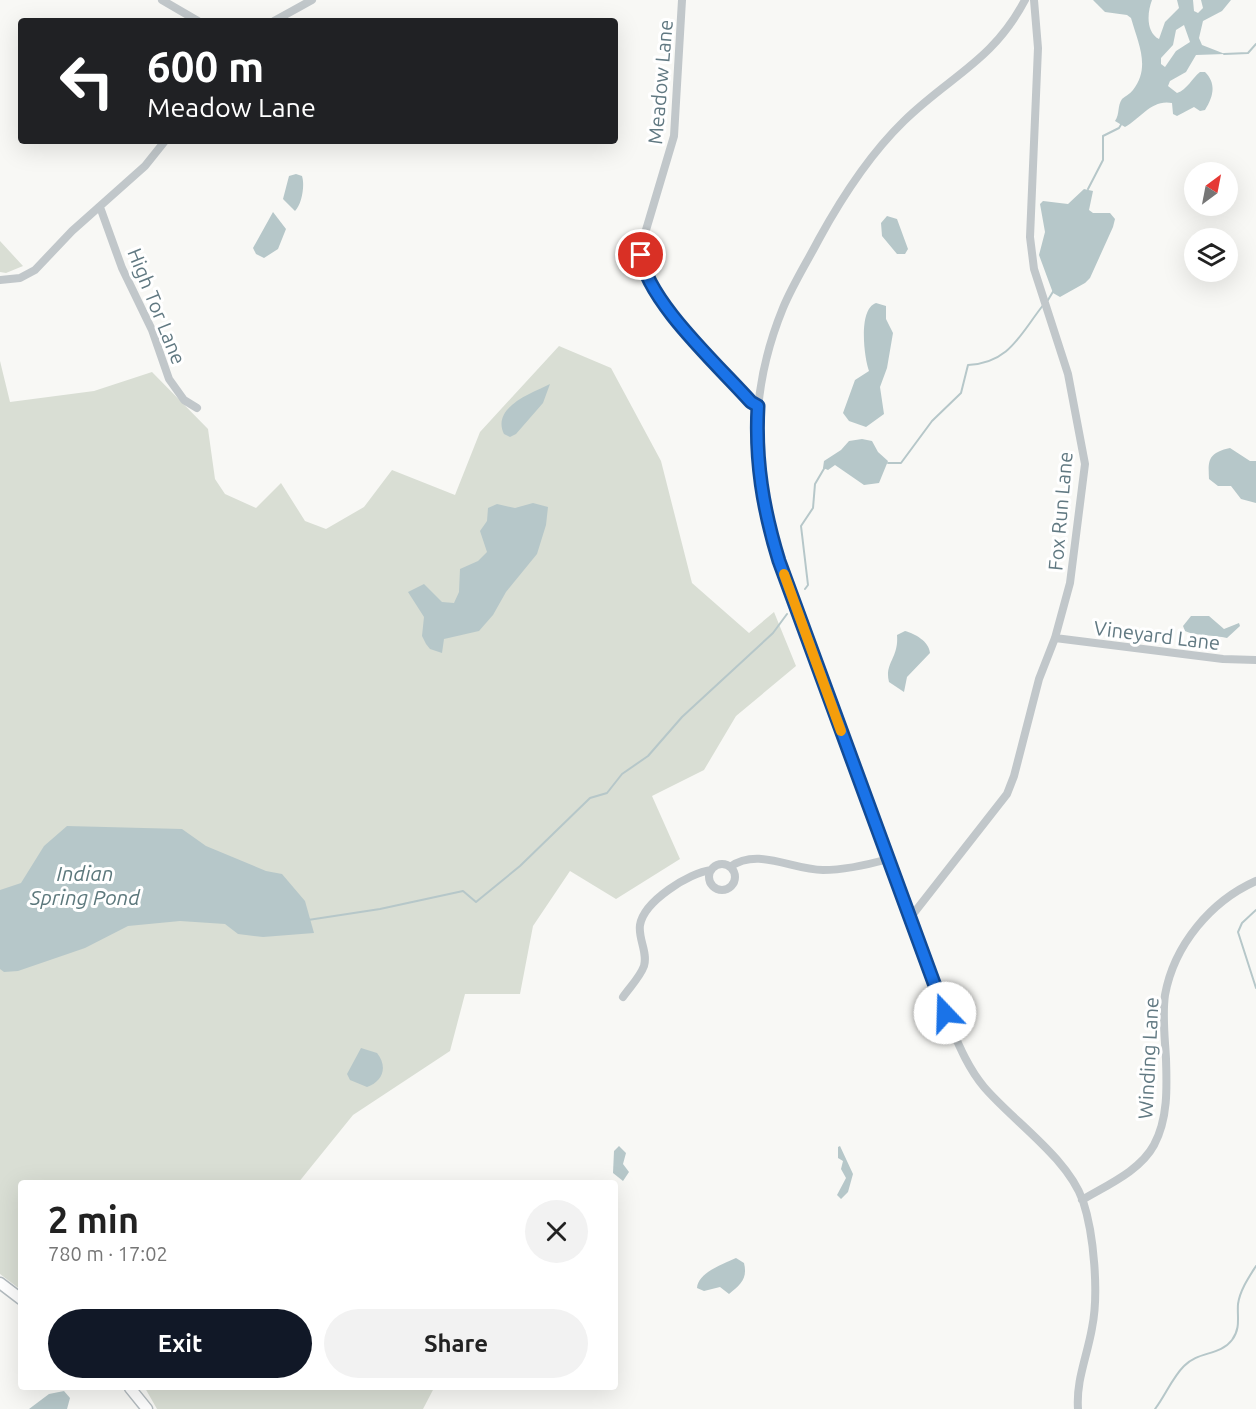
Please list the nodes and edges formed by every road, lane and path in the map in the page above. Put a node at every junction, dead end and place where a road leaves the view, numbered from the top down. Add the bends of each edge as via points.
1 (162, 0) edge
2 (312, 0) edge
3 (682, 0) edge
4 (1024, 0) edge
5 (1034, 0) edge
6 (193, 18) edge
7 (279, 18) edge
8 (163, 144) edge
9 (100, 207) junction
10 (0, 280) edge
11 (758, 406) junction
12 (197, 408) dead end
13 (1055, 638) junction
14 (1256, 660) edge
15 (888, 859) junction
16 (730, 867) junction
17 (711, 870) junction
18 (1256, 880) edge
19 (910, 918) junction
20 (623, 997) dead end
21 (1082, 1200) junction
22 (0, 1283) edge
23 (18, 1297) edge
24 (132, 1390) edge
25 (147, 1409) edge
26 (1078, 1409) edge

1 - 6 street
2 - 7 street
3 - 11 street, Meadow Lane via 674,136 644,240 643,266 660,301
4 - 11 street via 996,44 904,121 849,190 784,306 764,369
5 - 13 street, Fox Run Lane via 1038,48 1030,237 1034,269 1068,374 1085,465 1076,549
8 - 9 street via 145,166
9 - 10 street via 35,270 20,278
9 - 12 street, High Tor Lane via 122,268 156,338 169,379 184,400
11 - 15 street via 759,486 768,525
13 - 14 street, Vineyard Lane
13 - 19 street, Fox Run Lane via 1039,679 1007,794
15 - 16 street via 821,870 759,860 741,861
15 - 19 street
16 - 17 street via 718,865
16 - 17 street via 735,878 726,890 720,891 711,885
17 - 20 street via 695,873 677,884 644,917 640,926 644,967
18 - 21 street, Winding Lane via 1207,916 1179,955 1165,995 1167,1091 1154,1146 1120,1178
19 - 21 street via 971,1070 1064,1168
21 - 26 street via 1090,1239 1094,1306 1091,1335 1078,1379
22 - 23 main road
24 - 25 main road

